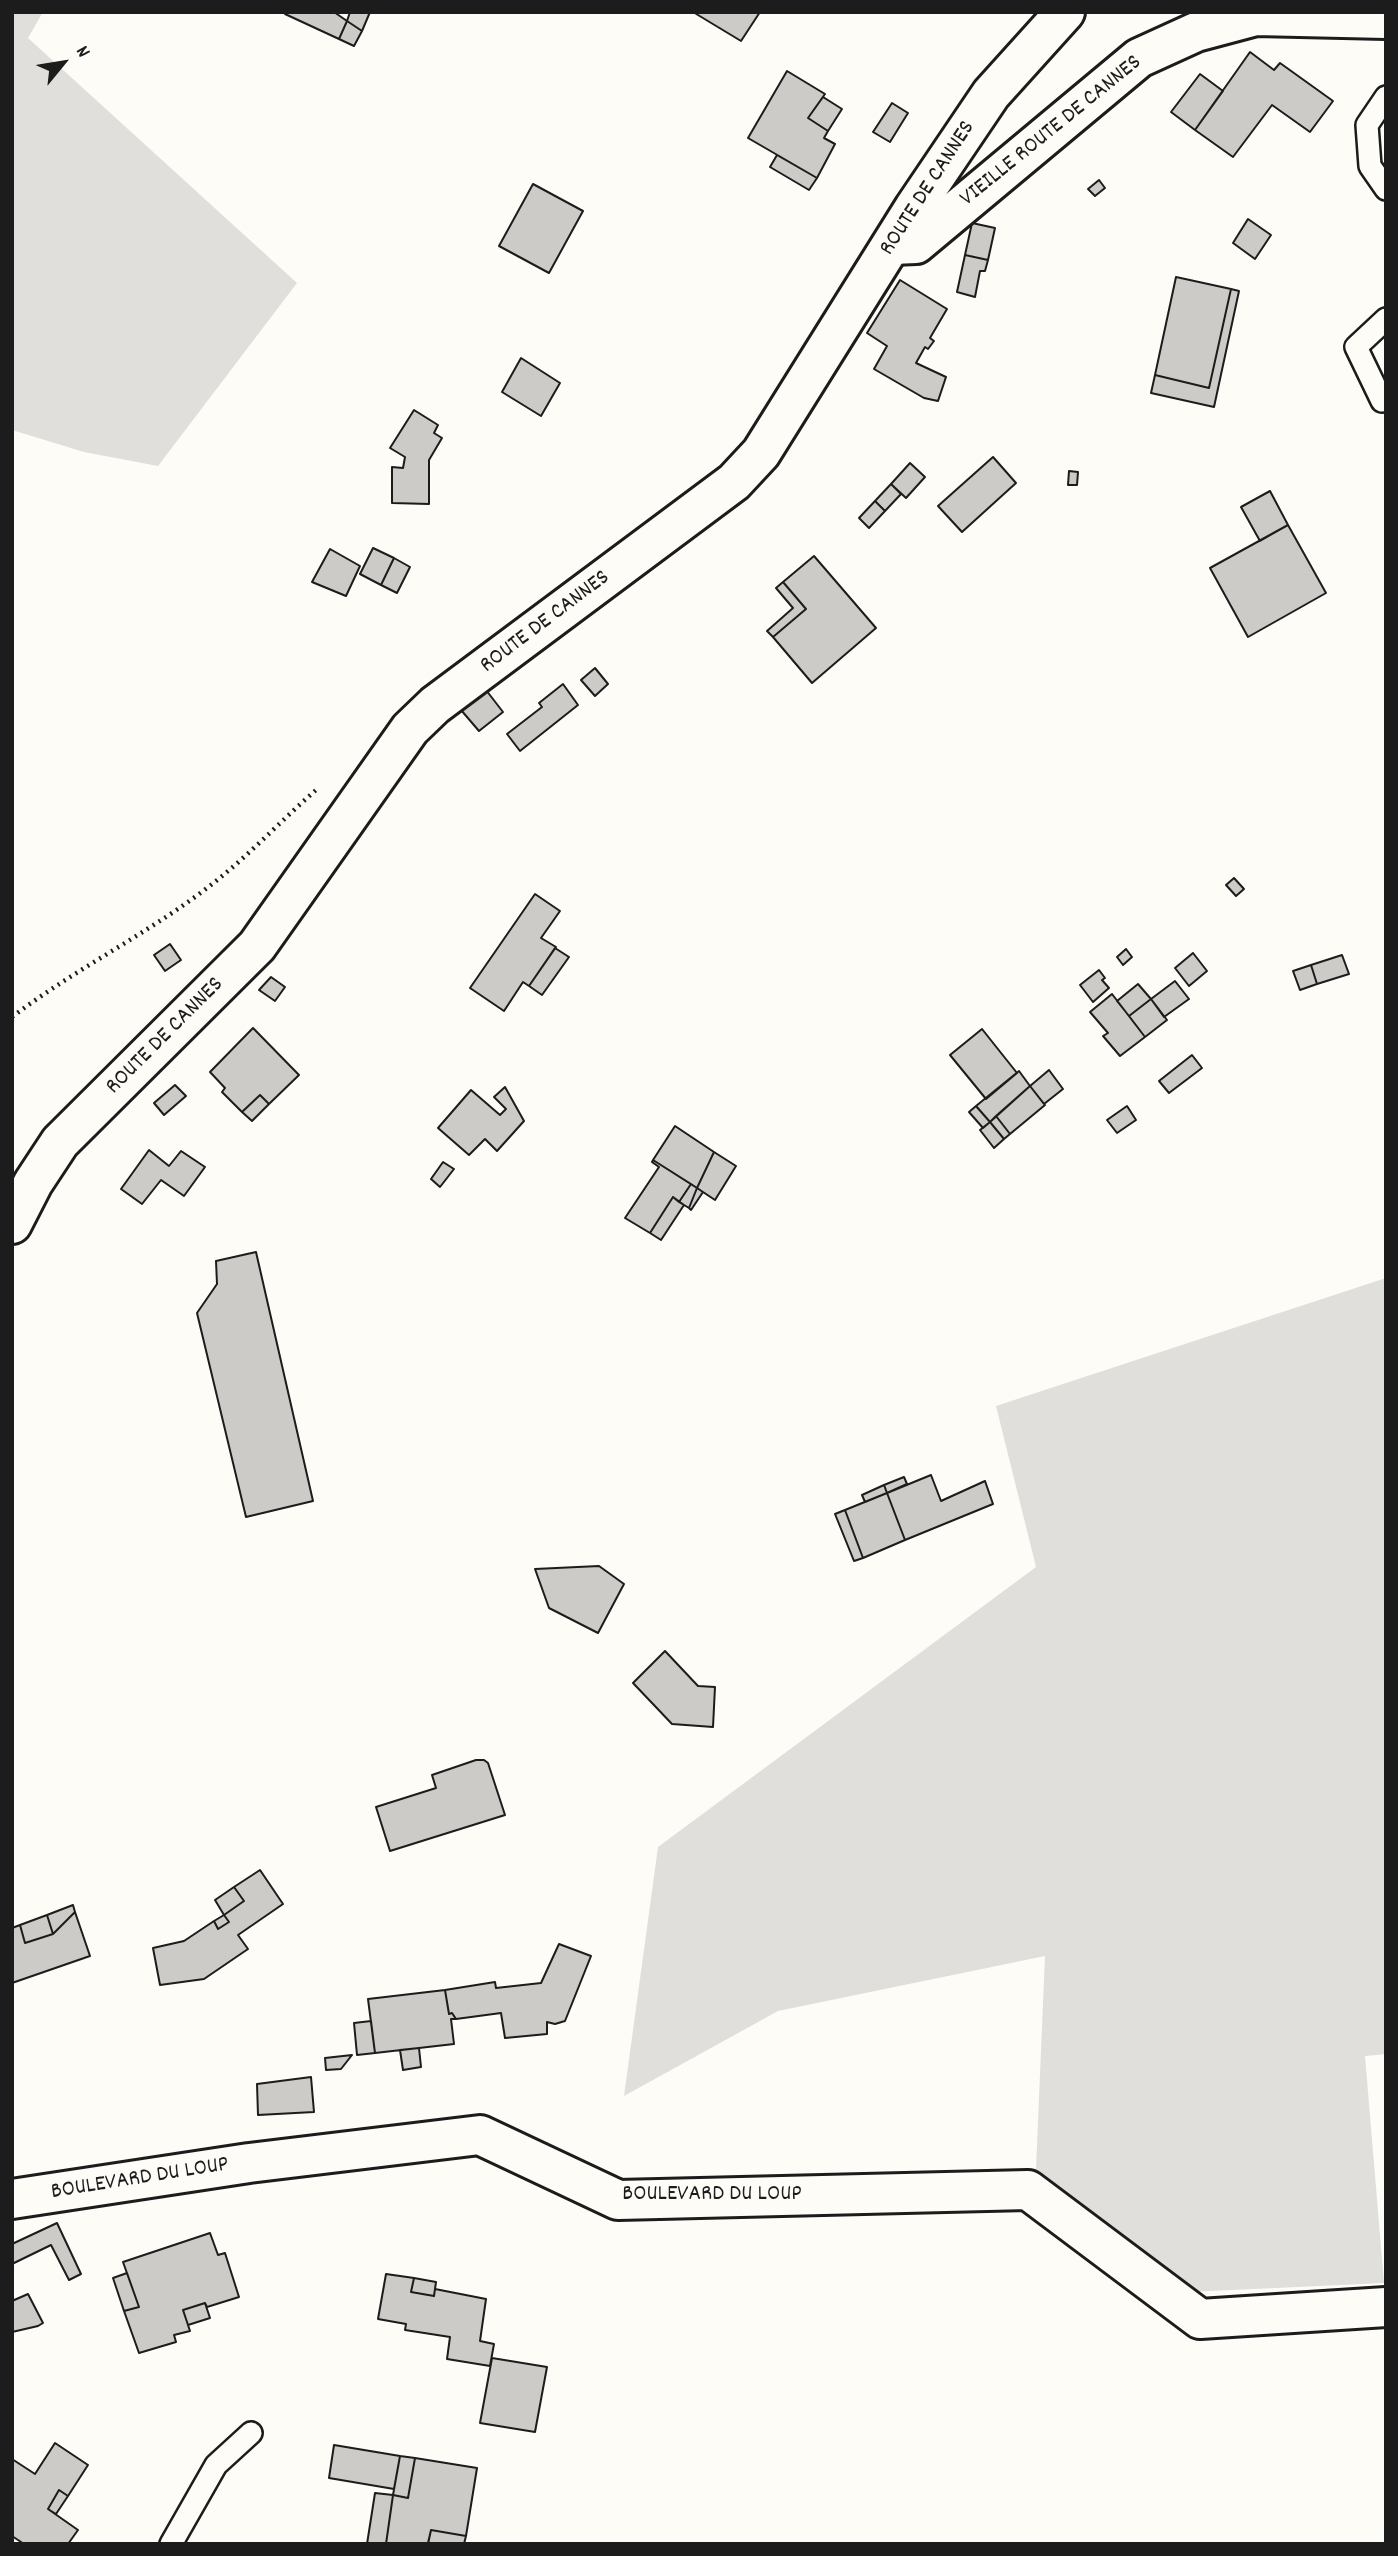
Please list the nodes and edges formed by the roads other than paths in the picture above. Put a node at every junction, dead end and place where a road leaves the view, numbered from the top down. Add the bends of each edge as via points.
1 (1065, 12) edge
2 (1386, 19) edge
3 (1386, 97) edge
4 (1386, 189) edge
5 (892, 244) junction
6 (1386, 319) edge
7 (1382, 401) dead end
8 (12, 1224) edge
9 (12, 2199) edge
10 (1386, 2307) edge
11 (251, 2433) dead end
12 (171, 2544) edge

1 - 5 street, ROUTE DE CANNES via 991,94
2 - 5 street, VIEILLE ROUTE DE CANNES via 1256,16 1196,32 1139,58 916,244
3 - 4 lane via 1367,125 1370,166
5 - 8 street, ROUTE DE CANNES via 761,453 734,482 435,705 410,729 257,946 60,1142
6 - 7 lane via 1356,346
9 - 10 street, BOULEVARD DU LOUP via 480,2136 618,2200 1028,2190 1200,2319
11 - 12 lane via 216,2465

